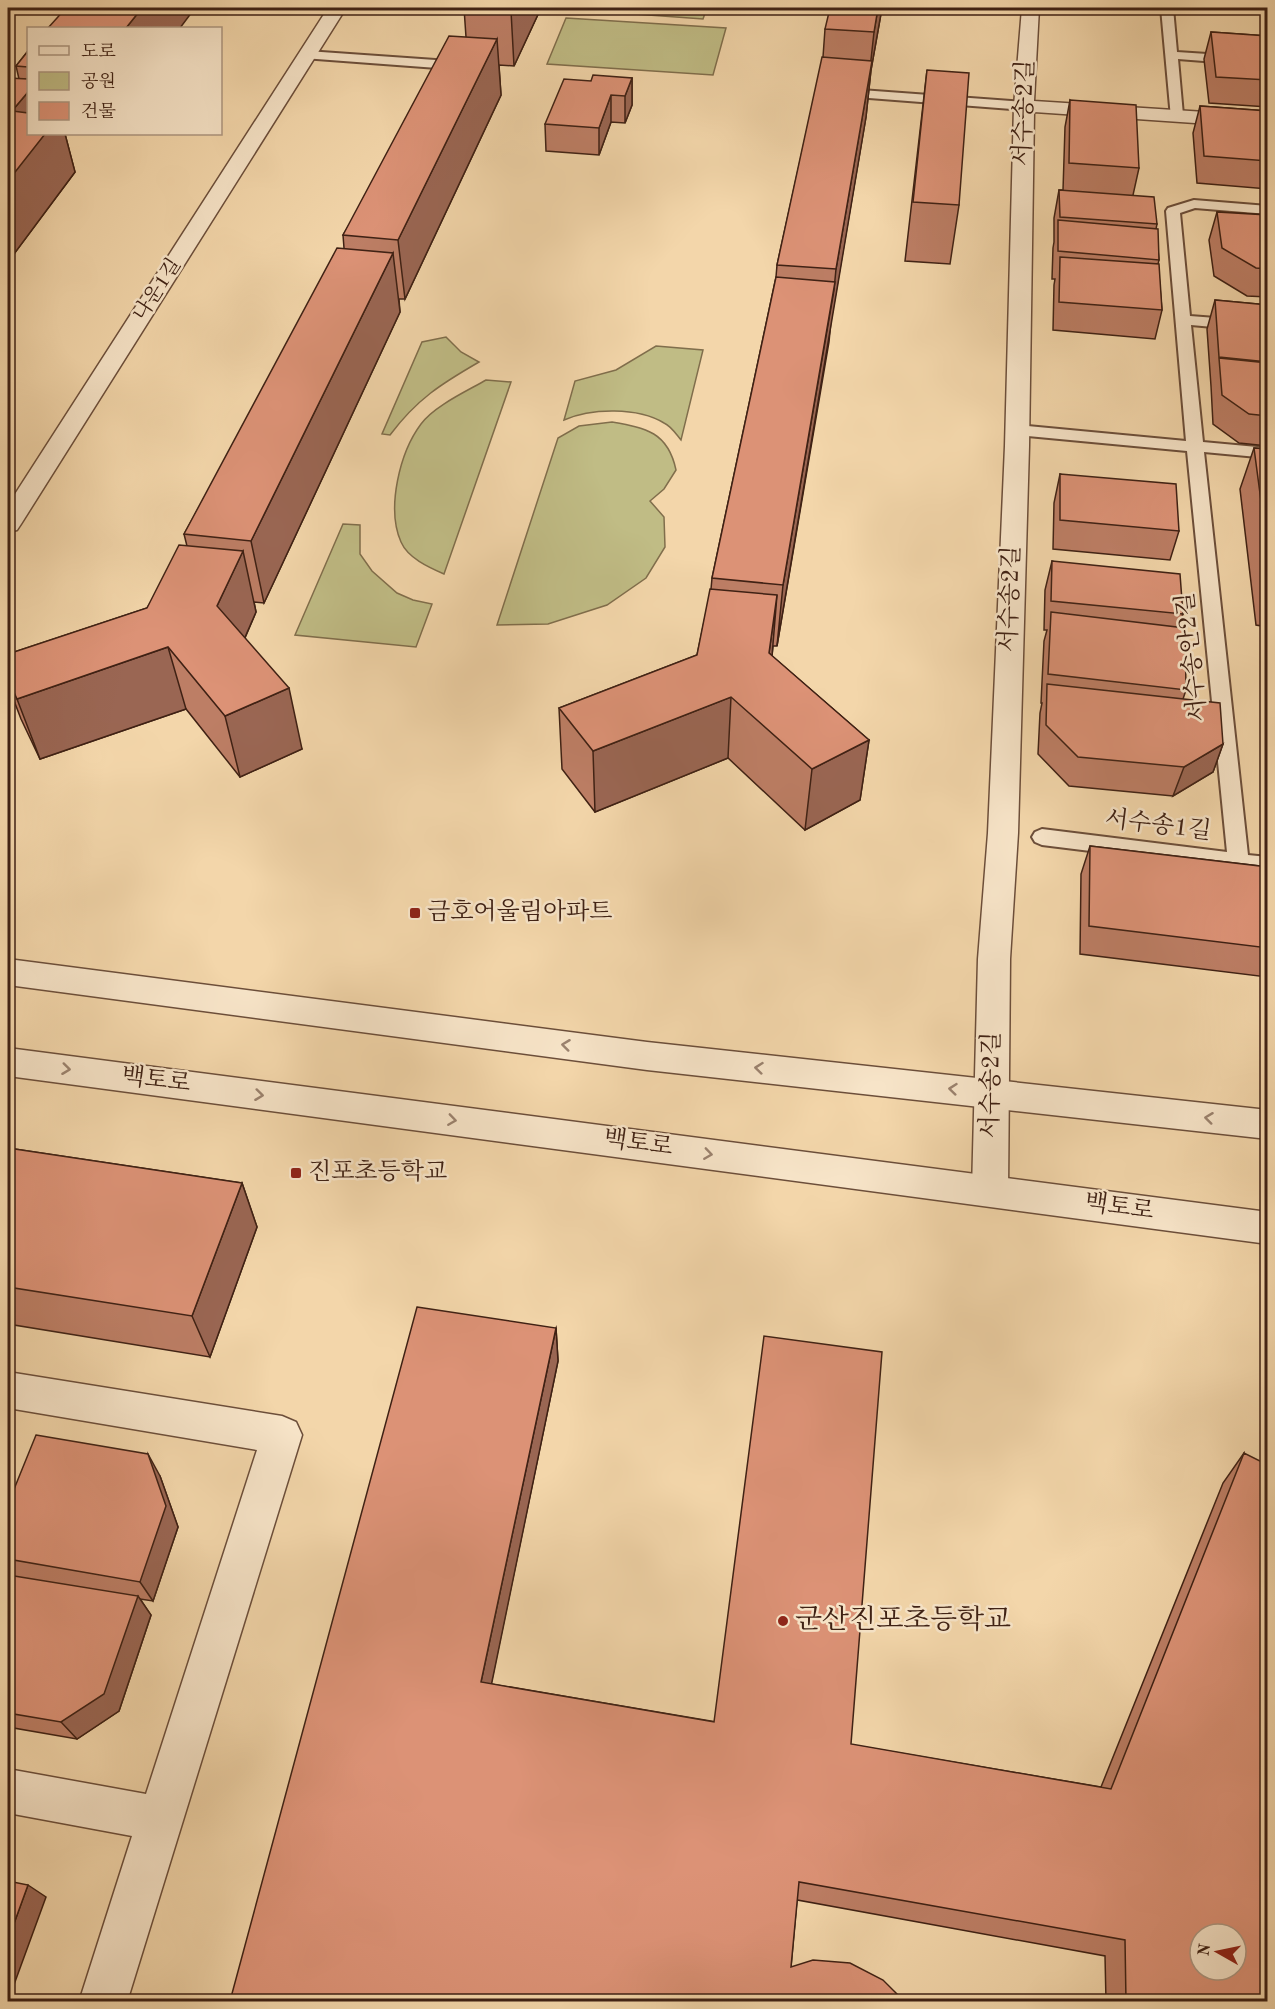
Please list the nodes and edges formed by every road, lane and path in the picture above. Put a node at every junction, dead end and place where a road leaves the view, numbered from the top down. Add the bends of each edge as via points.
1 (337, 8) edge
2 (1030, 8) edge
3 (1167, 8) edge
4 (1172, 55) junction
5 (307, 56) junction
6 (1268, 62) edge
7 (467, 67) edge
8 (861, 94) edge
9 (1024, 106) junction
10 (1176, 115) junction
11 (1268, 122) edge
12 (1268, 210) edge
13 (1185, 320) junction
14 (1268, 327) edge
15 (1017, 430) junction
16 (1195, 446) junction
17 (1268, 453) edge
18 (8, 524) edge
19 (1042, 837) dead end
20 (1238, 862) junction
21 (1268, 865) edge
22 (8, 972) edge
23 (8, 1062) edge
24 (992, 1093) junction
25 (1268, 1125) edge
26 (990, 1191) junction
27 (1268, 1228) edge
28 (8, 1390) edge
29 (8, 1791) edge
30 (161, 1819) junction
31 (103, 2001) edge

1 - 5 street, 나운1길
2 - 9 street, 서수송2길
3 - 4 lane
4 - 6 lane
4 - 10 lane
5 - 7 lane
5 - 18 street, 나운1길
8 - 9 lane
9 - 10 street
9 - 15 street, 서수송2길
10 - 11 street
12 - 13 lane, 서수송안2길 via 1194,204 1173,211
13 - 14 lane
13 - 16 lane, 서수송안2길
15 - 16 lane
15 - 24 street, 서수송2길 via 1003,832 994,959
16 - 17 lane
16 - 20 lane, 서수송안2길
19 - 20 lane, 서수송1길
20 - 21 lane, 서수송1길
24 -> 22 street via 647,1056
23 -> 26 street, 백토로
25 -> 24 street
24 - 26 street, 서수송2길
26 - 27 street, 백토로
28 - 30 street via 282,1436
29 - 30 street
30 - 31 street

